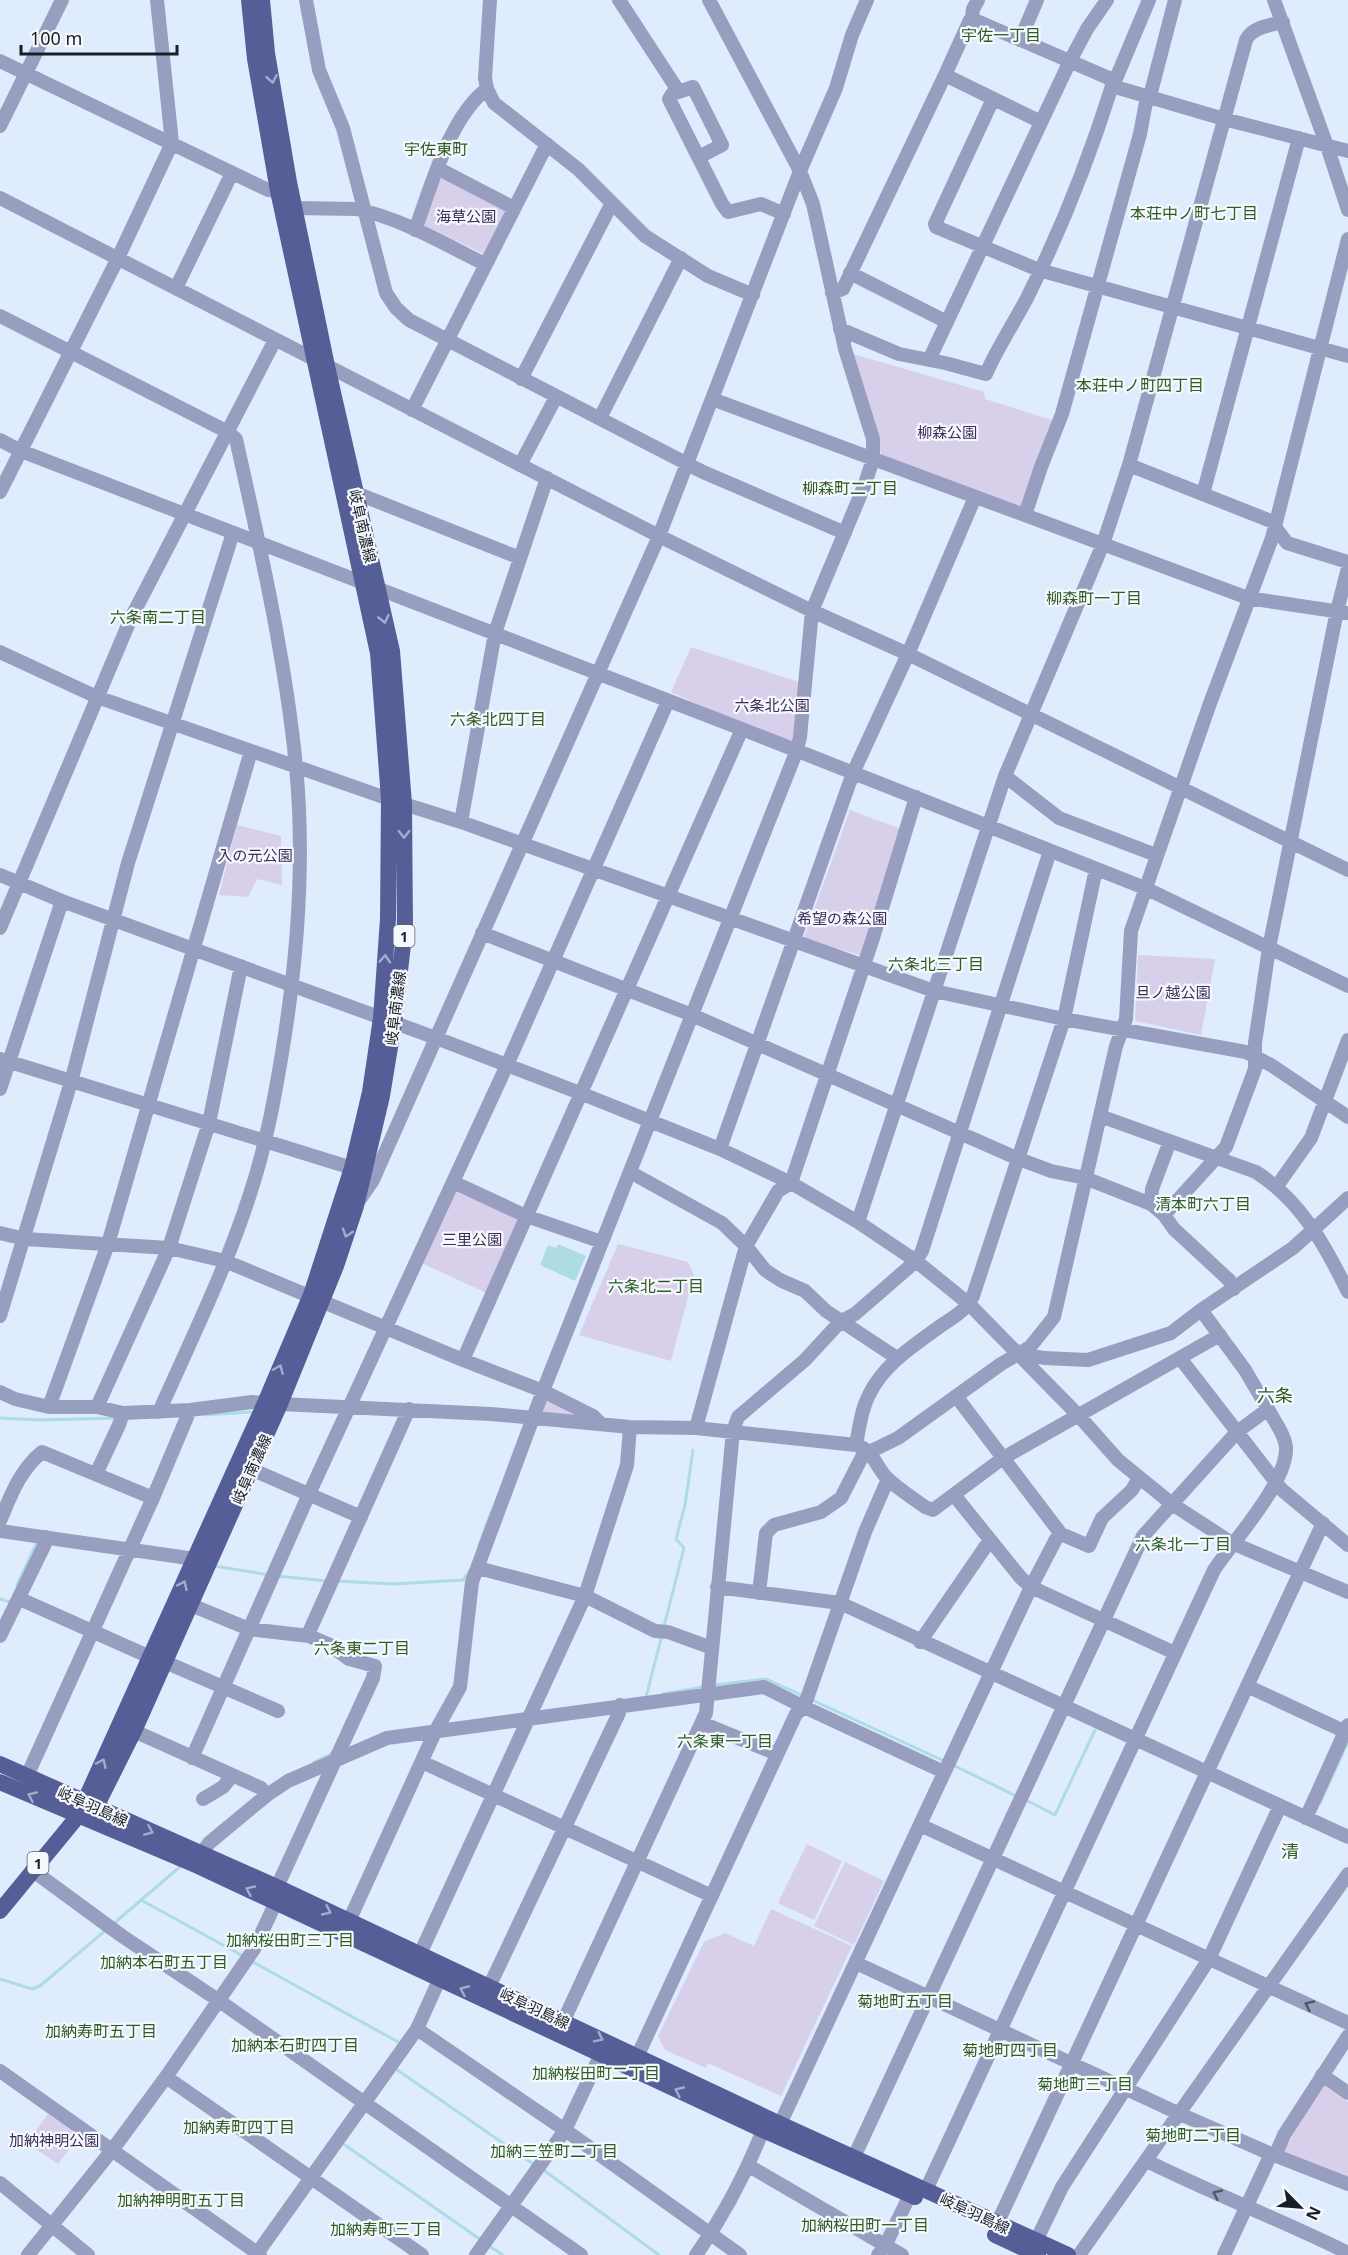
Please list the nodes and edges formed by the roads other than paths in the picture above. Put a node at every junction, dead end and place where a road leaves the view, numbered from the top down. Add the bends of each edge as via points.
1 (62, 0) edge
2 (157, 0) edge
3 (249, 0) edge
4 (262, 0) edge
5 (306, 0) edge
6 (490, 0) edge
7 (619, 0) edge
8 (709, 0) edge
9 (867, 0) edge
10 (978, 0) edge
11 (1037, 0) edge
12 (1107, 0) edge
13 (1149, 0) edge
14 (1175, 0) edge
15 (1274, 0) edge
16 (972, 19) junction
17 (1283, 22) junction
18 (1020, 40) junction
19 (0, 61) edge
20 (1070, 61) junction
21 (26, 73) junction
22 (945, 75) junction
23 (1112, 84) junction
24 (487, 88) junction
25 (679, 92) junction
26 (1147, 98) junction
27 (993, 99) junction
28 (1224, 119) junction
29 (1041, 122) junction
30 (0, 126) edge
31 (1299, 138) junction
32 (172, 143) junction
33 (547, 144) junction
34 (1327, 146) junction
35 (1348, 151) edge
36 (699, 157) junction
37 (439, 169) junction
38 (800, 171) junction
39 (232, 173) junction
40 (278, 191) junction
41 (0, 198) edge
42 (612, 203) junction
43 (295, 208) junction
44 (514, 208) junction
45 (1348, 210) edge
46 (365, 211) junction
47 (783, 214) junction
48 (415, 230) junction
49 (1348, 239) edge
50 (982, 247) junction
51 (118, 258) junction
52 (681, 258) junction
53 (485, 264) junction
54 (1039, 270) junction
55 (850, 273) junction
56 (1099, 286) junction
57 (176, 288) junction
58 (832, 293) junction
59 (753, 295) junction
60 (1173, 307) junction
61 (0, 316) edge
62 (947, 322) junction
63 (1248, 328) junction
64 (844, 331) junction
65 (275, 340) junction
66 (448, 341) junction
67 (1320, 349) junction
68 (70, 352) junction
69 (1348, 356) edge
70 (929, 360) junction
71 (321, 363) junction
72 (521, 378) junction
73 (556, 397) junction
74 (712, 399) junction
75 (412, 410) junction
76 (600, 418) junction
77 (228, 432) junction
78 (0, 440) edge
79 (21, 451) junction
80 (873, 459) junction
81 (687, 464) junction
82 (520, 465) junction
83 (1129, 465) junction
84 (547, 478) junction
85 (0, 492) edge
86 (356, 493) junction
87 (1203, 494) junction
88 (975, 497) junction
89 (185, 515) junction
90 (1025, 515) junction
91 (1276, 525) junction
92 (234, 533) junction
93 (845, 533) junction
94 (659, 536) junction
95 (259, 544) junction
96 (1103, 544) junction
97 (520, 558) junction
98 (1348, 562) edge
99 (1348, 568) edge
100 (370, 587) junction
101 (1248, 598) junction
102 (812, 610) junction
103 (1342, 612) edge
104 (495, 633) junction
105 (0, 652) edge
106 (908, 654) junction
107 (598, 673) junction
108 (97, 698) junction
109 (668, 701) junction
110 (1032, 716) junction
111 (173, 725) junction
112 (742, 729) junction
113 (797, 750) junction
114 (251, 751) junction
115 (296, 766) junction
116 (853, 773) junction
117 (1005, 776) junction
118 (1180, 788) junction
119 (916, 797) junction
120 (397, 801) junction
121 (461, 822) junction
122 (988, 825) junction
123 (1290, 842) junction
124 (522, 845) junction
125 (1050, 850) junction
126 (1156, 855) junction
127 (1096, 869) junction
128 (1348, 870) edge
129 (593, 871) junction
130 (0, 875) edge
131 (19, 884) junction
132 (1145, 888) junction
133 (667, 897) junction
134 (62, 901) junction
135 (730, 919) junction
136 (114, 920) junction
137 (0, 927) edge
138 (482, 933) junction
139 (794, 942) junction
140 (1269, 948) junction
141 (194, 949) junction
142 (553, 960) junction
143 (241, 966) junction
144 (863, 966) junction
145 (293, 985) junction
146 (1348, 986) edge
147 (626, 989) junction
148 (934, 991) junction
149 (1000, 1005) junction
150 (692, 1015) junction
151 (1065, 1019) junction
152 (387, 1020) junction
153 (1122, 1029) junction
154 (436, 1038) junction
155 (1348, 1040) edge
156 (757, 1044) junction
157 (1255, 1056) junction
158 (4, 1060) edge
159 (507, 1065) junction
160 (827, 1076) junction
161 (71, 1082) junction
162 (0, 1089) edge
163 (580, 1093) junction
164 (1324, 1101) junction
165 (148, 1105) junction
166 (896, 1105) junction
167 (1100, 1116) junction
168 (1348, 1117) edge
169 (650, 1121) junction
170 (209, 1123) junction
171 (959, 1133) junction
172 (1170, 1140) junction
173 (265, 1141) junction
174 (720, 1149) junction
175 (1217, 1157) junction
176 (1019, 1159) junction
177 (352, 1168) junction
178 (630, 1172) junction
179 (1085, 1178) junction
180 (453, 1182) junction
181 (791, 1183) junction
182 (1277, 1186) junction
183 (1348, 1198) edge
184 (1151, 1204) junction
185 (356, 1206) junction
186 (1164, 1215) junction
187 (526, 1216) junction
188 (858, 1222) junction
189 (1315, 1229) junction
190 (0, 1233) edge
191 (25, 1239) junction
192 (602, 1242) junction
193 (108, 1244) junction
194 (746, 1246) junction
195 (169, 1248) junction
196 (225, 1261) junction
197 (916, 1261) junction
198 (1234, 1289) junction
199 (1348, 1292) edge
200 (316, 1297) junction
201 (969, 1304) junction
202 (1201, 1310) junction
203 (0, 1316) edge
204 (841, 1321) junction
205 (386, 1328) junction
206 (1220, 1335) junction
207 (1018, 1353) junction
208 (1180, 1358) junction
209 (897, 1359) junction
210 (463, 1360) junction
211 (543, 1391) junction
212 (0, 1392) edge
213 (956, 1396) junction
214 (273, 1403) junction
215 (50, 1407) junction
216 (97, 1407) junction
217 (348, 1407) junction
218 (409, 1409) junction
219 (1268, 1409) junction
220 (190, 1410) junction
221 (159, 1412) junction
222 (123, 1413) junction
223 (1079, 1416) junction
224 (534, 1417) junction
225 (601, 1424) junction
226 (630, 1427) junction
227 (696, 1428) junction
228 (733, 1431) junction
229 (1237, 1432) junction
230 (855, 1445) junction
231 (869, 1451) junction
232 (1003, 1458) junction
233 (251, 1469) junction
234 (96, 1474) junction
235 (888, 1479) junction
236 (1140, 1479) junction
237 (1276, 1483) junction
238 (309, 1494) junction
239 (954, 1495) junction
240 (153, 1498) junction
241 (1173, 1504) junction
242 (361, 1517) junction
243 (0, 1521) edge
244 (1323, 1523) junction
245 (0, 1531) edge
246 (1061, 1533) junction
247 (46, 1537) junction
248 (990, 1540) junction
249 (1232, 1543) junction
250 (1348, 1545) edge
251 (129, 1548) junction
252 (195, 1559) junction
253 (478, 1568) junction
254 (1300, 1572) junction
255 (717, 1587) junction
256 (1031, 1587) junction
257 (1348, 1592) edge
258 (759, 1593) junction
259 (585, 1596) junction
260 (20, 1599) junction
261 (840, 1604) junction
262 (191, 1605) junction
263 (1104, 1620) junction
264 (249, 1629) junction
265 (92, 1630) junction
266 (0, 1636) edge
267 (309, 1636) junction
268 (920, 1642) junction
269 (712, 1648) junction
270 (1175, 1653) junction
271 (158, 1659) junction
272 (991, 1672) junction
273 (1247, 1686) junction
274 (223, 1687) junction
275 (707, 1695) junction
276 (620, 1705) junction
277 (1064, 1706) junction
278 (804, 1707) junction
279 (278, 1711) dead end
280 (528, 1719) junction
281 (702, 1723) junction
282 (1347, 1730) edge
283 (134, 1731) junction
284 (435, 1732) junction
285 (1135, 1739) junction
286 (777, 1754) junction
287 (192, 1758) junction
288 (335, 1760) junction
289 (422, 1762) junction
290 (0, 1764) edge
291 (944, 1772) junction
292 (1207, 1772) junction
293 (27, 1776) junction
294 (232, 1776) junction
295 (0, 1782) edge
296 (267, 1795) junction
297 (494, 1795) junction
298 (203, 1799) dead end
299 (1280, 1806) junction
300 (86, 1808) junction
301 (1306, 1818) junction
302 (920, 1825) junction
303 (565, 1828) junction
304 (1348, 1837) edge
305 (201, 1854) junction
306 (993, 1859) junction
307 (637, 1862) junction
308 (32, 1870) junction
309 (1348, 1874) edge
310 (1065, 1892) junction
311 (277, 1895) junction
312 (712, 1896) junction
313 (0, 1911) edge
314 (349, 1921) junction
315 (1136, 1925) junction
316 (420, 1954) junction
317 (1209, 1959) junction
318 (856, 1963) junction
319 (442, 1973) junction
320 (1270, 1986) junction
321 (489, 1987) junction
322 (929, 1997) junction
323 (218, 2000) junction
324 (564, 2022) junction
325 (1348, 2023) edge
326 (417, 2029) junction
327 (1000, 2030) junction
328 (1348, 2036) edge
329 (601, 2054) junction
330 (637, 2057) junction
331 (1071, 2064) junction
332 (0, 2071) edge
333 (1322, 2075) junction
334 (166, 2077) junction
335 (1125, 2088) junction
336 (1348, 2093) edge
337 (363, 2102) junction
338 (1180, 2114) junction
339 (780, 2124) junction
340 (565, 2130) junction
341 (763, 2130) junction
342 (113, 2150) junction
343 (1273, 2155) junction
344 (854, 2157) junction
345 (1147, 2161) junction
346 (748, 2166) junction
347 (310, 2177) junction
348 (0, 2183) edge
349 (1348, 2184) edge
350 (926, 2190) junction
351 (910, 2195) junction
352 (511, 2207) junction
353 (1246, 2208) junction
354 (997, 2224) junction
355 (52, 2226) junction
356 (712, 2233) junction
357 (1037, 2248) edge
358 (882, 2249) edge
359 (258, 2254) edge
360 (1347, 2254) edge
361 (28, 2255) edge
362 (88, 2255) edge
363 (422, 2255) edge
364 (476, 2255) edge
365 (581, 2255) edge
366 (696, 2255) edge
367 (740, 2255) edge
368 (902, 2255) edge
369 (1068, 2255) edge
370 (1079, 2255) edge
371 (1224, 2255) edge

1 - 21 street
2 - 32 street
3 - 40 main road, 岐阜南濃線 / 1
4 -> 43 main road, 岐阜南濃線 / 1 via 267,53
5 - 46 street via 319,70 343,128
6 - 24 street
7 - 25 street
8 - 38 street
9 - 38 street via 836,88
10 - 16 street
11 - 18 street
12 - 20 street
13 - 23 street
14 - 26 street
15 - 17 street
16 - 18 street
16 - 22 street
17 - 28 street via 1248,35
17 - 34 street
18 - 20 street
19 - 21 street
20 - 23 street via 1111,79
20 - 29 street
21 - 30 street
21 - 32 street
22 - 27 street
22 - 55 street
23 - 26 street
23 - 54 street via 1085,168
24 - 33 street via 494,103
24 - 37 street via 458,122
25 - 36 street via 669,99
25 - 36 street via 693,87 722,145
26 - 28 street
26 - 56 street
27 - 29 street
27 - 50 street via 935,224
28 - 31 street
28 - 60 street
29 - 50 street
31 - 34 street
31 - 63 street
32 - 39 street
32 - 51 street
33 - 42 street
33 - 44 street
34 - 35 street
34 - 45 street
36 - 47 street via 728,213 761,204
37 - 44 street
37 - 48 street
38 - 47 street
38 - 58 street via 813,204
39 - 40 street
39 - 57 street
40 - 71 main road, 岐阜南濃線 / 1
41 - 51 street
42 - 52 street via 645,236
42 - 72 street
43 - 46 street
43 - 71 main road, 岐阜南濃線 / 1
44 - 53 street
46 - 48 street
46 - 66 street via 386,293 409,320
47 - 59 street
48 - 53 street
49 - 67 street
50 - 54 street
50 - 62 street
51 - 57 street
51 - 68 street
52 - 59 street via 708,276
52 - 76 street
53 - 66 street
54 - 56 street
54 - 70 street via 986,374
55 - 58 street via 843,289
55 - 62 street
56 - 60 street
56 - 90 street via 1062,414
57 - 65 street
58 - 64 street
59 - 74 street
60 - 63 street
60 - 83 street
61 - 68 street
62 - 70 street
63 - 67 street
63 - 87 street
64 - 70 street via 875,346
64 - 80 street via 873,439
65 - 71 street
65 - 77 street
66 - 72 street
66 - 75 street
67 - 69 street
67 - 91 street
68 - 77 street
68 - 79 street
71 - 75 street
71 - 86 main road, 岐阜南濃線 / 1
71 - 100 main road, 岐阜南濃線 / 1
72 - 73 street
73 - 76 street
73 - 82 street
74 - 80 street
74 - 81 street
75 - 82 street
76 - 81 street
77 - 89 street
77 - 95 street via 236,439
78 - 79 street
79 - 85 street
79 - 89 street
80 - 88 street
80 - 93 street
81 - 93 street
81 - 94 street
82 - 84 street
83 - 87 street
83 - 96 street
84 - 94 street
84 - 97 street
86 - 97 street
86 - 100 main road, 岐阜南濃線 / 1
87 - 91 street
88 - 90 street
88 - 106 street
89 - 92 street
89 - 108 street via 131,618
90 - 96 street
91 - 98 street via 1287,543
91 - 101 street
92 - 95 street
92 - 111 street
93 - 102 street
94 - 102 street
94 - 107 street
95 - 100 street
95 - 115 street
96 - 101 street
96 - 110 street
97 - 104 street
99 - 103 street
100 - 104 street
100 - 120 main road, 岐阜南濃線 / 1 via 392,651
101 - 103 street
101 - 118 street
102 - 106 street
102 - 113 street
103 - 123 street
104 - 107 street
104 - 121 street
105 - 108 street
106 - 110 street
106 - 116 street
107 - 109 street
107 - 124 street
108 - 111 street
108 - 131 street
109 - 112 street
109 - 129 street
110 - 117 street
110 - 118 street
111 - 114 street
111 - 136 street via 128,863
112 - 113 street
112 - 133 street
113 - 116 street
113 - 135 street
114 - 115 street
114 - 141 street
115 - 120 street
115 - 145 street via 300,856
116 - 119 street
116 - 139 street
117 - 122 street
117 - 126 street via 1059,818
118 - 123 street
118 - 126 street
119 - 122 street
119 - 144 street
120 - 121 street
120 - 152 main road, 岐阜南濃線 / 1 via 405,927
121 - 124 street
122 - 125 street
122 - 148 street
123 - 128 street
123 - 140 street
124 - 129 street
124 - 138 street
125 - 127 street
125 - 149 street
126 - 132 street
127 - 132 street
127 - 151 street
129 - 133 street
129 - 142 street
130 - 131 street
131 - 134 street
131 - 137 street
132 - 140 street
132 - 153 street via 1131,931 1126,1019
133 - 135 street
133 - 147 street
134 - 136 street
134 - 158 street
135 - 139 street
135 - 150 street
136 - 141 street
136 - 161 street
138 - 142 street
138 - 154 street
139 - 144 street
139 - 156 street
140 - 146 street
140 - 157 street
141 - 143 street
141 - 165 street
142 - 147 street
142 - 159 street
143 - 145 street
143 - 170 street
144 - 148 street
144 - 160 street
145 - 152 street
145 - 173 street
147 - 150 street
147 - 163 street
148 - 149 street
148 - 166 street
149 - 151 street
149 - 171 street
150 - 156 street
150 - 169 street
151 - 153 street
151 - 176 street
152 - 154 street
152 - 177 main road, 岐阜南濃線 / 1
152 - 185 main road, 岐阜南濃線 / 1 via 382,1096
153 - 157 street
153 - 167 street
154 - 159 street
154 - 185 street via 373,1180
155 - 164 street
156 - 160 street
156 - 174 street
157 - 164 street
157 - 175 street via 1255,1069 1226,1147
158 - 161 street
158 - 162 street
159 - 163 street
159 - 180 street
160 - 166 street
160 - 181 street
161 - 165 street
161 - 191 street
163 - 169 street
163 - 187 street
164 - 168 street
164 - 182 street via 1311,1138
165 - 170 street
165 - 193 street
166 - 171 street
166 - 188 street
167 - 172 street
167 - 179 street
169 - 174 street
169 - 178 street
170 - 173 street
170 - 195 street
171 - 176 street
171 - 197 street
172 - 175 street
172 - 184 street via 1152,1189
173 - 177 street
173 - 196 street
174 - 181 street
175 - 182 street via 1256,1172
175 - 186 street
176 - 179 street
176 - 201 street
177 - 200 main road, 岐阜南濃線 / 1
178 - 192 street
178 - 194 street via 722,1223
179 - 184 street
179 - 207 street via 1054,1317 1030,1347
180 - 187 street
180 - 205 street
181 - 188 street
181 - 194 street via 778,1191
182 - 189 street
183 - 189 street
184 - 186 street
185 -> 200 main road, 岐阜南濃線 / 1 via 336,1266
186 - 198 street
187 - 192 street
187 - 210 street
188 - 197 street
189 - 198 street
189 - 199 street
190 - 191 street
191 - 193 street
191 - 203 street
192 - 211 street
193 - 195 street
193 - 215 street
194 - 204 street via 765,1269 805,1291
194 - 227 street
195 - 196 street
195 - 216 street
196 - 200 street
196 - 221 street
197 - 201 street
197 - 204 street via 855,1314
198 - 202 street
200 - 205 street
200 - 214 main road, 岐阜南濃線 / 1
201 - 207 street
201 - 209 street
202 - 206 street
202 - 207 street via 1171,1333 1088,1360
204 - 209 street
204 - 228 street via 805,1360 738,1418
205 - 210 street
205 - 217 street
206 - 208 street
206 - 219 street
207 - 213 street
207 - 223 street
208 - 223 street
208 - 229 street
209 - 230 street via 869,1394
210 - 211 street
211 - 224 street
211 - 225 street
212 - 215 street
213 - 231 street via 898,1438
213 - 232 street
214 - 217 street
214 - 220 street
214 - 233 main road, 岐阜南濃線 / 1
214 - 252 main road, 岐阜南濃線 / 1
215 - 216 street
216 - 222 street
217 - 218 street
217 - 238 street
218 - 224 street
218 - 242 street
219 - 229 street
219 - 237 street via 1287,1450
220 - 221 street
220 - 240 street
221 - 222 street
222 - 234 street
223 - 232 street
223 - 236 street
224 - 225 street
224 - 253 street
225 - 226 street
226 - 227 street
226 - 259 street via 627,1465
227 - 228 street
228 - 230 street
228 - 255 street
229 - 237 street
229 - 241 street
230 - 231 street
231 - 235 street
231 - 258 street via 863,1455 841,1498 821,1512 774,1525 766,1533
232 - 239 street
232 - 246 street
233 - 238 street
233 - 262 main road, 岐阜南濃線 / 1
234 - 240 street
234 - 243 street via 42,1452 28,1463
235 - 239 street via 933,1510
235 - 261 street
236 - 241 street
236 - 246 street via 1102,1518 1089,1546
237 - 244 street
237 - 249 street
238 - 242 street
238 - 264 street
239 - 248 street
240 - 251 street
241 - 249 street
241 - 263 street via 1143,1536
242 - 267 street
244 - 250 street
244 - 254 street
245 - 247 street
246 - 256 street
247 - 251 street
247 - 260 street
248 - 256 street
248 - 268 street
249 - 254 street
249 - 270 street via 1214,1570
251 - 252 street
251 - 265 street
271 -> 252 main road, 岐阜南濃線 / 1
253 - 259 street
253 - 284 street via 471,1582 460,1687
254 - 257 street
254 - 273 street
255 - 258 street
255 - 269 street
256 - 263 street
256 - 272 street
258 - 261 street
259 - 269 street via 655,1631
259 - 280 street
260 - 265 street
260 - 266 street
261 - 268 street
261 - 278 street
262 - 264 street
262 - 271 main road, 岐阜南濃線 / 1
263 - 270 street
263 - 277 street
264 - 267 street
264 - 274 street
265 - 271 street
265 - 293 street
267 - 288 street via 349,1659 375,1666
268 - 272 street
269 - 275 street
270 - 285 street
271 - 274 street
271 - 283 main road, 岐阜南濃線 / 1
300 -> 271 main road, 岐阜南濃線 / 1
272 - 277 street
272 - 291 street
273 - 282 street
273 - 292 street
274 - 279 street
274 - 287 street
275 - 276 street
275 - 278 street via 764,1687
275 - 281 street
276 - 280 street
276 - 303 street
277 - 285 street
277 - 306 street
278 - 286 street via 796,1714
278 - 291 street
280 - 284 street
280 - 297 street
281 - 286 street
281 - 307 street
282 - 301 street
283 - 287 street
283 - 300 main road, 岐阜南濃線 / 1
284 - 288 street via 387,1738
284 - 289 street
285 - 292 street
285 - 310 street
286 - 312 street
287 - 294 street
288 - 296 street via 300,1774
288 - 311 street
289 - 297 street
289 - 314 street
290 - 293 main road, 岐阜羽島線
291 - 302 street
292 - 299 street
292 - 315 street
293 - 300 main road, 岐阜羽島線
294 - 296 street via 261,1788
294 - 298 street via 223,1787
300 -> 295 main road, 岐阜羽島線
296 - 305 street
297 - 303 street
297 - 316 street
299 - 301 street
299 - 317 street
300 -> 305 main road, 岐阜羽島線
300 - 308 main road, 岐阜南濃線 / 1
311 -> 300 main road, 岐阜羽島線 via 198,1866
301 - 304 street
302 - 306 street
302 - 318 street
303 - 307 street
303 - 321 street
305 - 311 main road, 岐阜羽島線
306 - 310 street
306 - 322 street
307 - 312 street
307 - 324 street
308 - 313 main road, 岐阜南濃線 / 1
308 - 323 street
309 - 320 street
310 - 315 street
310 - 327 street
311 -> 314 main road, 岐阜羽島線
311 - 319 main road, 岐阜羽島線
311 - 323 street via 254,1949
312 - 330 street
314 - 316 main road, 岐阜羽島線
315 - 317 street
315 - 331 street
316 - 319 main road, 岐阜羽島線
317 - 320 street
317 - 335 street
318 - 322 street
318 - 339 street
319 - 321 main road, 岐阜羽島線
319 - 326 street
329 -> 319 main road, 岐阜羽島線
325 -> 320 street
320 - 338 street
321 - 324 main road, 岐阜羽島線
322 - 327 street
322 - 344 street
323 - 334 street
323 - 337 street
324 -> 330 main road, 岐阜羽島線
326 - 337 street
326 - 340 street
327 - 331 street
327 - 350 street
328 - 333 street
329 - 340 street
341 -> 329 main road, 岐阜羽島線
330 - 339 main road, 岐阜羽島線
331 - 335 street
331 - 354 street
332 - 342 street
333 - 336 street
333 - 343 street
334 - 342 street
334 - 347 street
335 - 338 street
335 - 357 street via 1062,2187
337 - 347 street
337 - 352 street
338 - 343 street
338 - 345 street
339 - 344 main road, 岐阜羽島線
340 - 352 street
340 - 356 street
341 - 346 street
341 - 351 main road, 岐阜羽島線
342 - 355 street
342 - 359 street
343 - 349 street
343 - 353 street
344 - 350 main road, 岐阜羽島線
353 -> 345 street
345 - 370 street
346 - 356 street
346 - 358 street
347 - 359 street
347 - 363 street
348 - 355 street
350 - 354 main road, 岐阜羽島線
351 - 357 main road, 岐阜羽島線
351 - 358 street
352 - 364 street
352 - 365 street
353 - 360 street via 1304,2231
353 - 371 street
354 - 357 main road, 岐阜羽島線
355 - 361 street
355 - 362 street
356 - 366 street
356 - 367 street
357 - 369 main road, 岐阜羽島線
358 - 368 street

